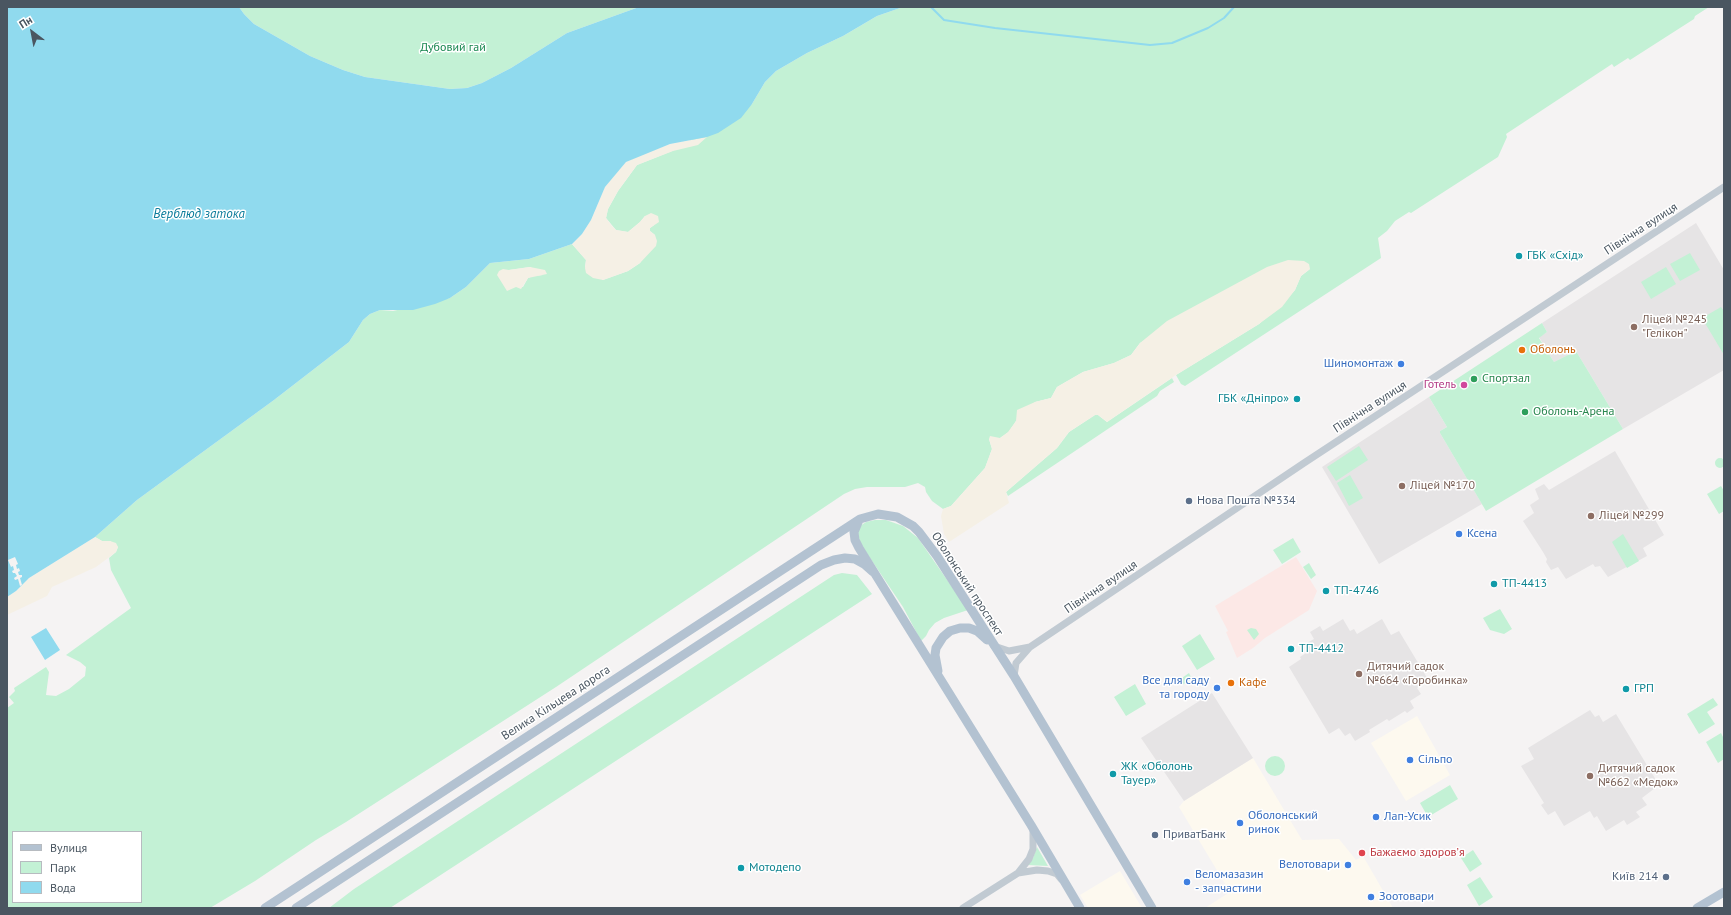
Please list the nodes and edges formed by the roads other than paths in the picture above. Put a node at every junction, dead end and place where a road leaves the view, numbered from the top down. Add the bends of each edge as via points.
1 (1724, 187) edge
2 (860, 519) junction
3 (873, 572) junction
4 (994, 646) junction
5 (1030, 647) junction
6 (1014, 676) junction
7 (941, 680) junction
8 (1033, 828) junction
9 (1018, 873) junction
10 (1064, 882) junction
11 (1724, 892) edge
12 (265, 908) edge
13 (296, 908) edge
14 (963, 908) edge
15 (1080, 908) edge
16 (1152, 908) edge
17 (1697, 908) edge

1 - 5 street, Північна вулиця
2 - 3 main road via 855,528 855,540
2 - 4 main road, Оболонський проспект via 878,514 890,515 913,526 936,556
2 - 12 main road, Велика Кільцева дорога
3 - 7 main road
3 - 13 main road via 864,564 844,558 821,565
4 - 5 street, Північна вулиця via 1009,651
4 - 6 main road, Оболонський проспект
4 - 7 main road via 977,631 969,628 950,631 938,643 935,655
5 - 6 street, Північна вулиця via 1016,663
6 - 16 main road, Оболонський проспект
7 - 8 main road
8 - 9 street via 1033,849
8 - 10 main road
9 - 10 street via 1048,871 1056,874
9 - 14 street
10 - 15 main road
11 - 17 main road

